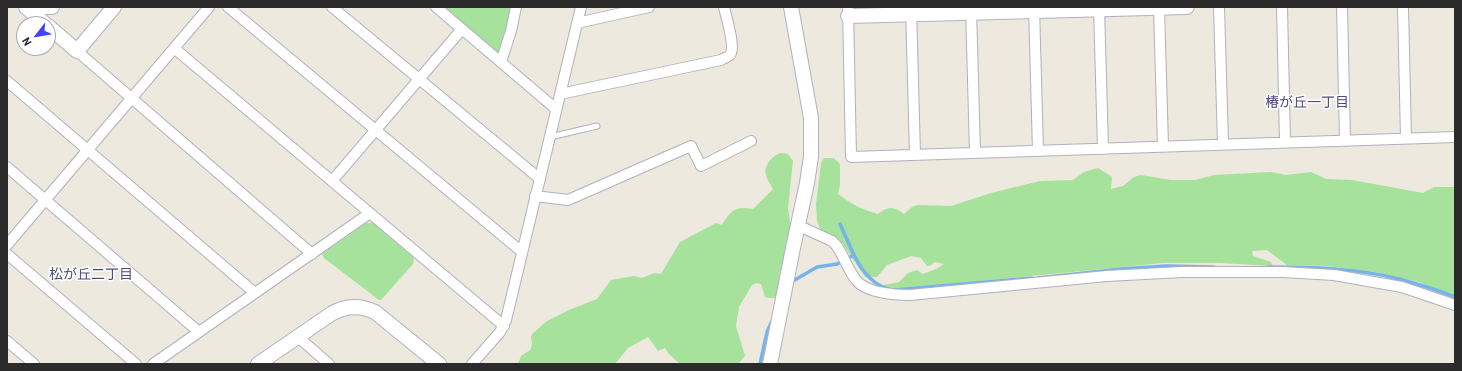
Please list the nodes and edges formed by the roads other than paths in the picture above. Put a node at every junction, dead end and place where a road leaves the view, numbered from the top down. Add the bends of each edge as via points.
1 (26, 7) edge
2 (36, 7) edge
3 (52, 7) edge
4 (114, 7) edge
5 (209, 7) edge
6 (228, 7) edge
7 (332, 7) edge
8 (436, 7) edge
9 (516, 7) edge
10 (581, 7) edge
11 (650, 7) edge
12 (724, 7) edge
13 (791, 7) edge
14 (1160, 7) edge
15 (1187, 7) edge
16 (1219, 7) edge
17 (1282, 7) edge
18 (1342, 7) edge
19 (1403, 7) edge
20 (1099, 8) edge
21 (1034, 9) edge
22 (971, 10) edge
23 (848, 11) edge
24 (911, 11) edge
25 (36, 16) edge
26 (577, 23) junction
27 (462, 29) junction
28 (56, 33) edge
29 (174, 48) junction
30 (77, 51) junction
31 (501, 62) junction
32 (419, 79) junction
33 (7, 81) edge
34 (560, 94) junction
35 (131, 98) junction
36 (556, 109) junction
37 (597, 126) dead end
38 (376, 130) junction
39 (550, 137) junction
40 (1455, 137) edge
41 (1406, 138) junction
42 (1345, 140) junction
43 (751, 141) dead end
44 (1286, 142) junction
45 (1223, 144) junction
46 (1163, 146) junction
47 (1103, 149) junction
48 (88, 150) junction
49 (1038, 151) junction
50 (975, 153) junction
51 (915, 155) junction
52 (7, 167) edge
53 (540, 179) junction
54 (332, 181) junction
55 (536, 196) junction
56 (45, 200) junction
57 (370, 213) junction
58 (797, 226) junction
59 (7, 245) edge
60 (522, 252) junction
61 (7, 254) edge
62 (312, 254) junction
63 (255, 293) junction
64 (1455, 305) edge
65 (504, 326) junction
66 (199, 332) junction
67 (298, 337) junction
68 (7, 341) edge
69 (34, 364) edge
70 (136, 364) edge
71 (153, 364) edge
72 (258, 364) edge
73 (329, 364) edge
74 (439, 364) edge
75 (472, 364) edge
76 (770, 364) edge

1 - 25 street
2 - 3 street
4 - 30 street
5 - 29 street
6 - 38 street
7 - 32 street
8 - 27 street
9 - 31 street
10 - 26 street
11 - 26 street
12 - 34 street via 732,46 727,57
13 - 58 street via 812,129 809,171
14 - 15 street
14 - 20 street
14 - 46 street
16 - 45 street
17 - 44 street
18 - 42 street
19 - 41 street
20 - 21 street
20 - 47 street
21 - 22 street
21 - 49 street
22 - 24 street
22 - 50 street
23 - 24 street
23 - 51 street via 851,157
24 - 51 street
26 - 34 street
27 - 31 street
27 - 32 street
28 - 30 street
29 - 35 street
29 - 54 street
30 - 35 street
31 - 36 street
32 - 38 street
32 - 53 street
33 - 48 street
34 - 36 street
35 - 48 street
35 - 62 street
36 - 39 street
37 - 39 lane
38 - 54 street
38 - 60 street
39 - 53 street
40 - 41 street
41 - 42 street
42 - 44 street
43 - 55 street via 701,166 691,146 568,200
44 - 45 street
45 - 46 street
46 - 47 street
47 - 49 street
48 - 56 street
48 - 63 street
49 - 50 street
50 - 51 street
52 - 56 street
53 - 55 street
54 - 57 street
55 - 60 street
56 - 59 street
56 - 66 street
57 - 62 street
57 - 65 street
58 - 64 street via 832,241 858,282 894,295 1107,276 1182,272 1283,272 1334,274 1382,283
58 - 76 street
60 - 65 street
61 - 70 street
62 - 63 street
63 - 66 street
65 - 75 street
66 - 71 street
67 - 72 street
67 - 73 street
67 - 74 street via 337,310 363,307 381,316
68 - 69 street

